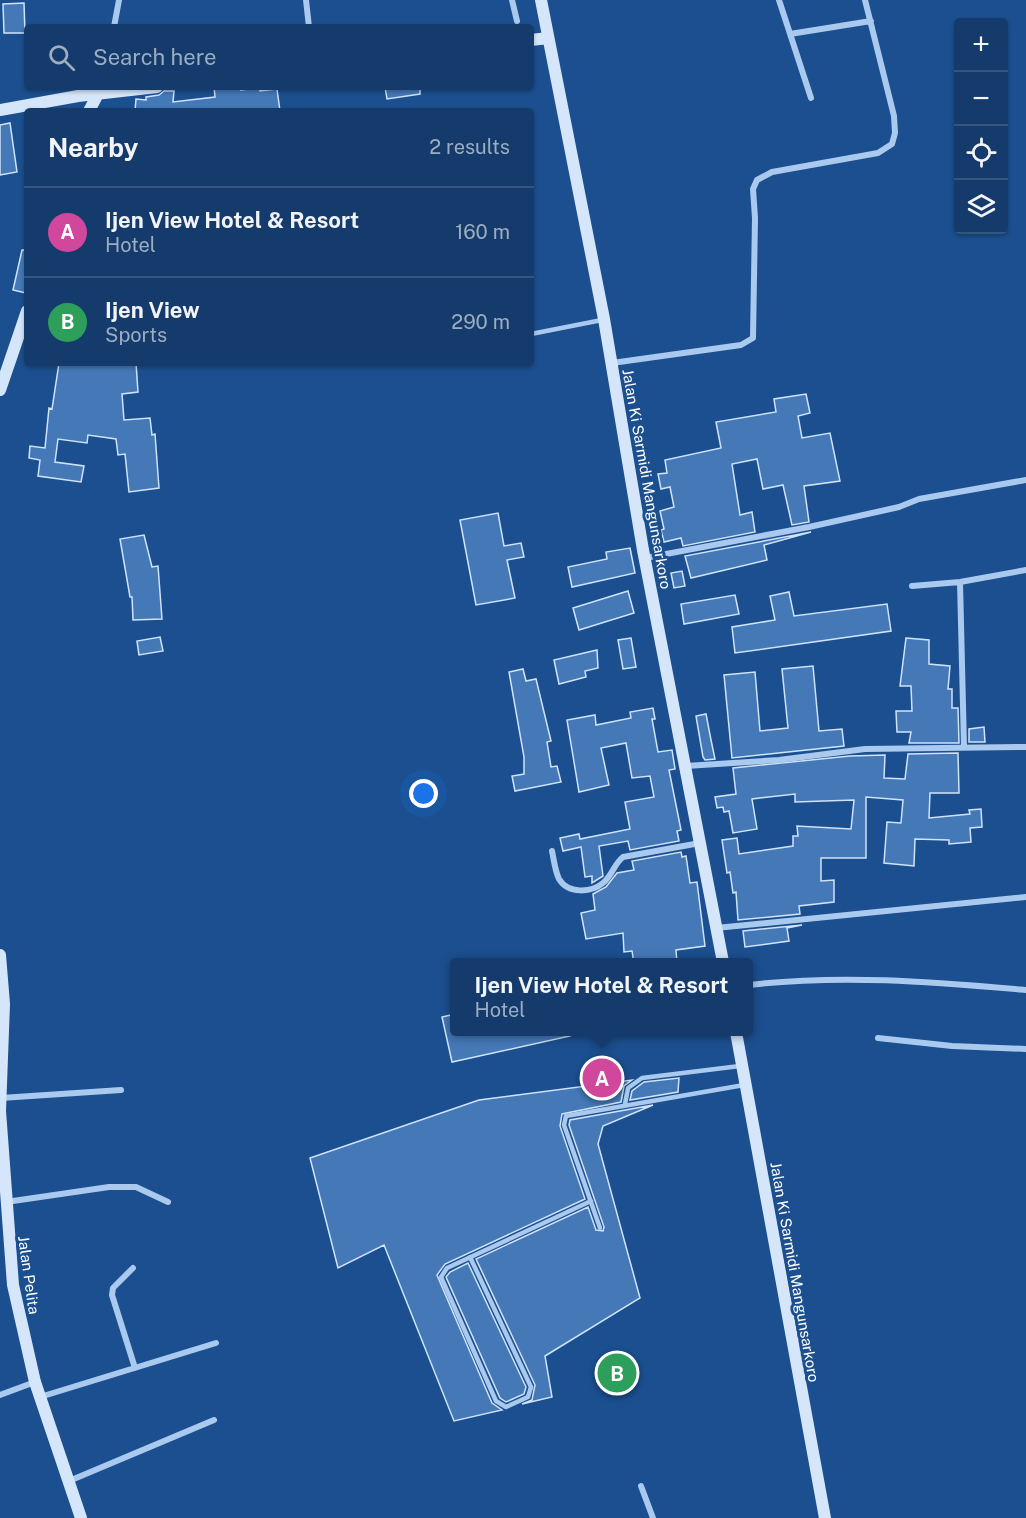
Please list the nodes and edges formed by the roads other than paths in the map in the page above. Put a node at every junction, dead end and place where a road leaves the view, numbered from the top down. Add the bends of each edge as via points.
1 (119, 0) edge
2 (306, 0) edge
3 (512, 0) edge
4 (541, 0) edge
5 (778, 0) edge
6 (865, 0) edge
7 (517, 21) dead end
8 (871, 21) junction
9 (115, 24) edge
10 (309, 24) edge
11 (790, 34) junction
12 (548, 38) junction
13 (534, 40) edge
14 (112, 90) edge
15 (98, 94) junction
16 (811, 98) dead end
17 (91, 108) edge
18 (0, 110) edge
19 (604, 319) junction
20 (24, 320) edge
21 (534, 333) edge
22 (612, 363) junction
23 (0, 390) edge
24 (1026, 480) edge
25 (644, 558) junction
26 (1026, 570) edge
27 (960, 582) junction
28 (912, 586) dead end
29 (964, 747) junction
30 (1026, 747) edge
31 (686, 766) junction
32 (701, 842) junction
33 (552, 851) dead end
34 (1026, 897) edge
35 (716, 928) junction
36 (0, 955) edge
37 (722, 958) edge
38 (753, 985) edge
39 (1026, 990) edge
40 (737, 1036) edge
41 (878, 1038) dead end
42 (1026, 1049) edge
43 (743, 1065) junction
44 (747, 1084) junction
45 (121, 1090) dead end
46 (1, 1098) edge
47 (625, 1104) junction
48 (0, 1111) edge
49 (591, 1201) junction
50 (6, 1202) junction
51 (168, 1202) dead end
52 (600, 1228) dead end
53 (470, 1257) junction
54 (133, 1268) dead end
55 (216, 1343) dead end
56 (135, 1368) junction
57 (35, 1382) junction
58 (0, 1395) edge
59 (40, 1397) junction
60 (214, 1420) dead end
61 (69, 1481) junction
62 (641, 1486) dead end
63 (81, 1518) edge
64 (653, 1518) edge
65 (825, 1518) edge

1 - 9 street
2 - 10 street
3 - 7 street
4 - 12 main road, Jalan Ki Sarmidi Mangunsarkoro
5 - 11 street
6 - 8 street
8 - 11 street
8 - 22 street via 894,116 892,144 878,153 772,172 757,180 753,189 753,338 741,345
11 - 16 street
12 - 13 main road
12 - 19 main road, Jalan Ki Sarmidi Mangunsarkoro
14 - 15 main road
15 - 17 main road
15 - 18 main road
19 - 21 lane
19 - 22 main road, Jalan Ki Sarmidi Mangunsarkoro
20 - 23 main road
22 - 25 main road, Jalan Ki Sarmidi Mangunsarkoro
24 - 25 street
25 - 31 main road, Jalan Ki Sarmidi Mangunsarkoro
26 - 27 street
27 - 28 street
27 - 29 street
29 - 30 street
29 - 31 street via 865,749
31 - 32 main road, Jalan Ki Sarmidi Mangunsarkoro
32 - 33 street via 623,857 604,882 588,890 568,888 560,880
32 - 35 main road, Jalan Ki Sarmidi Mangunsarkoro
34 - 35 street
35 - 37 main road, Jalan Ki Sarmidi Mangunsarkoro
36 - 46 main road, Jalan Pelita via 4,1004
38 - 39 street via 891,978
40 - 43 main road, Jalan Ki Sarmidi Mangunsarkoro
41 - 42 street via 952,1047
43 - 44 main road, Jalan Ki Sarmidi Mangunsarkoro
43 - 47 lane via 642,1078 628,1088
44 - 47 lane
44 - 65 main road, Jalan Ki Sarmidi Mangunsarkoro
45 - 46 street
46 - 48 main road, Jalan Pelita
47 - 49 lane via 572,1114 563,1120
48 - 50 main road, Jalan Pelita
49 - 52 lane
49 - 53 lane
50 - 51 street via 118,1187 136,1187
50 - 57 main road, Jalan Pelita via 13,1285
53 - 53 lane via 447,1268 441,1277 496,1401 506,1407 528,1397 531,1387
54 - 56 street via 119,1280 112,1294
55 - 56 street
56 - 59 street
57 - 58 street
57 - 59 main road, Jalan Pelita
59 - 61 main road, Jalan Pelita
60 - 61 street
61 - 63 main road, Jalan Pelita
62 - 64 street

